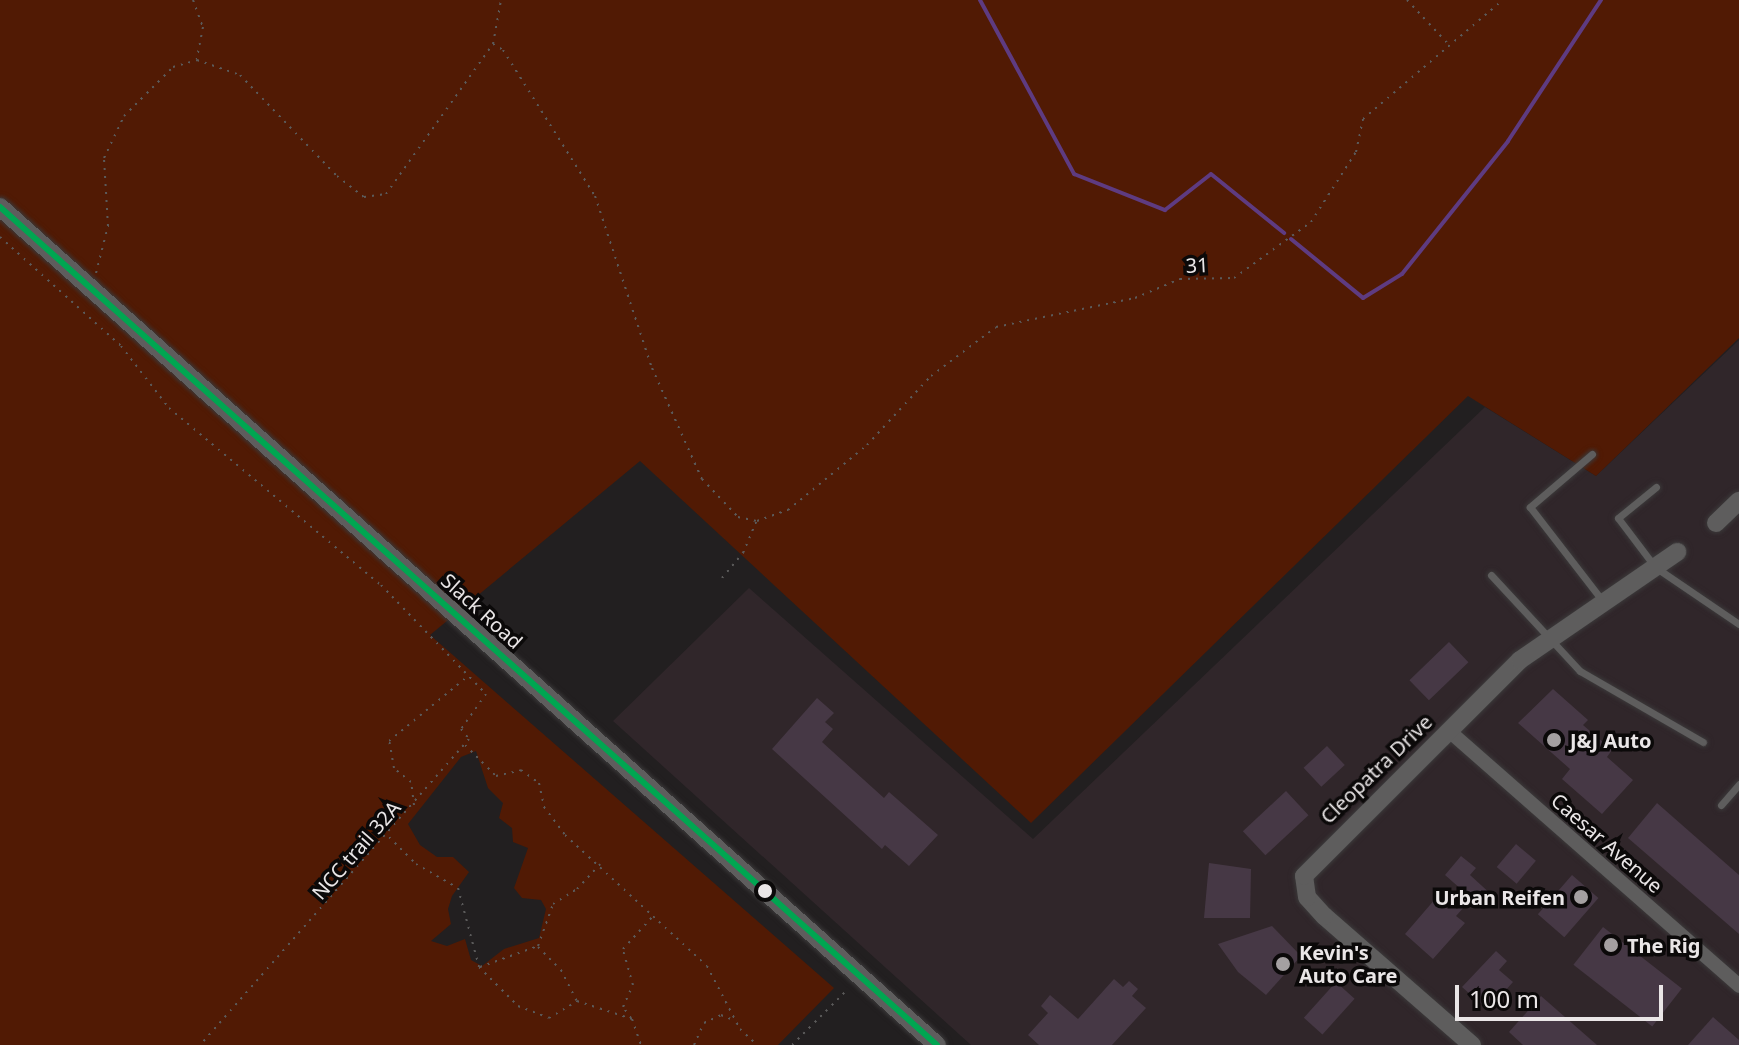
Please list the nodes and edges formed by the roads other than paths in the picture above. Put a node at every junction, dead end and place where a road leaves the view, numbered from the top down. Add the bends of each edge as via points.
1 (0, 207) edge
2 (1592, 454) dead end
3 (1656, 487) dead end
4 (1739, 501) edge
5 (1716, 523) dead end
6 (1677, 552) dead end
7 (1655, 567) junction
8 (1491, 575) dead end
9 (1604, 602) junction
10 (1739, 624) edge
11 (1549, 640) junction
12 (1448, 730) junction
13 (1703, 742) dead end
14 (1739, 784) edge
15 (1721, 805) dead end
16 (1739, 986) edge
17 (937, 1045) edge
18 (1472, 1045) edge

1 - 17 street, Slack Road
2 - 9 lane via 1530,507
3 - 7 lane via 1618,518
4 - 5 street
6 - 7 street, Cleopatra Drive
7 - 9 street, Cleopatra Drive
7 - 10 lane
8 - 11 lane
9 - 11 street, Cleopatra Drive
11 - 12 street, Cleopatra Drive
11 - 13 lane via 1580,671
12 - 16 street, Caesar Avenue
12 - 18 street, Cleopatra Drive via 1304,876 1307,897 1324,916
14 - 15 lane

